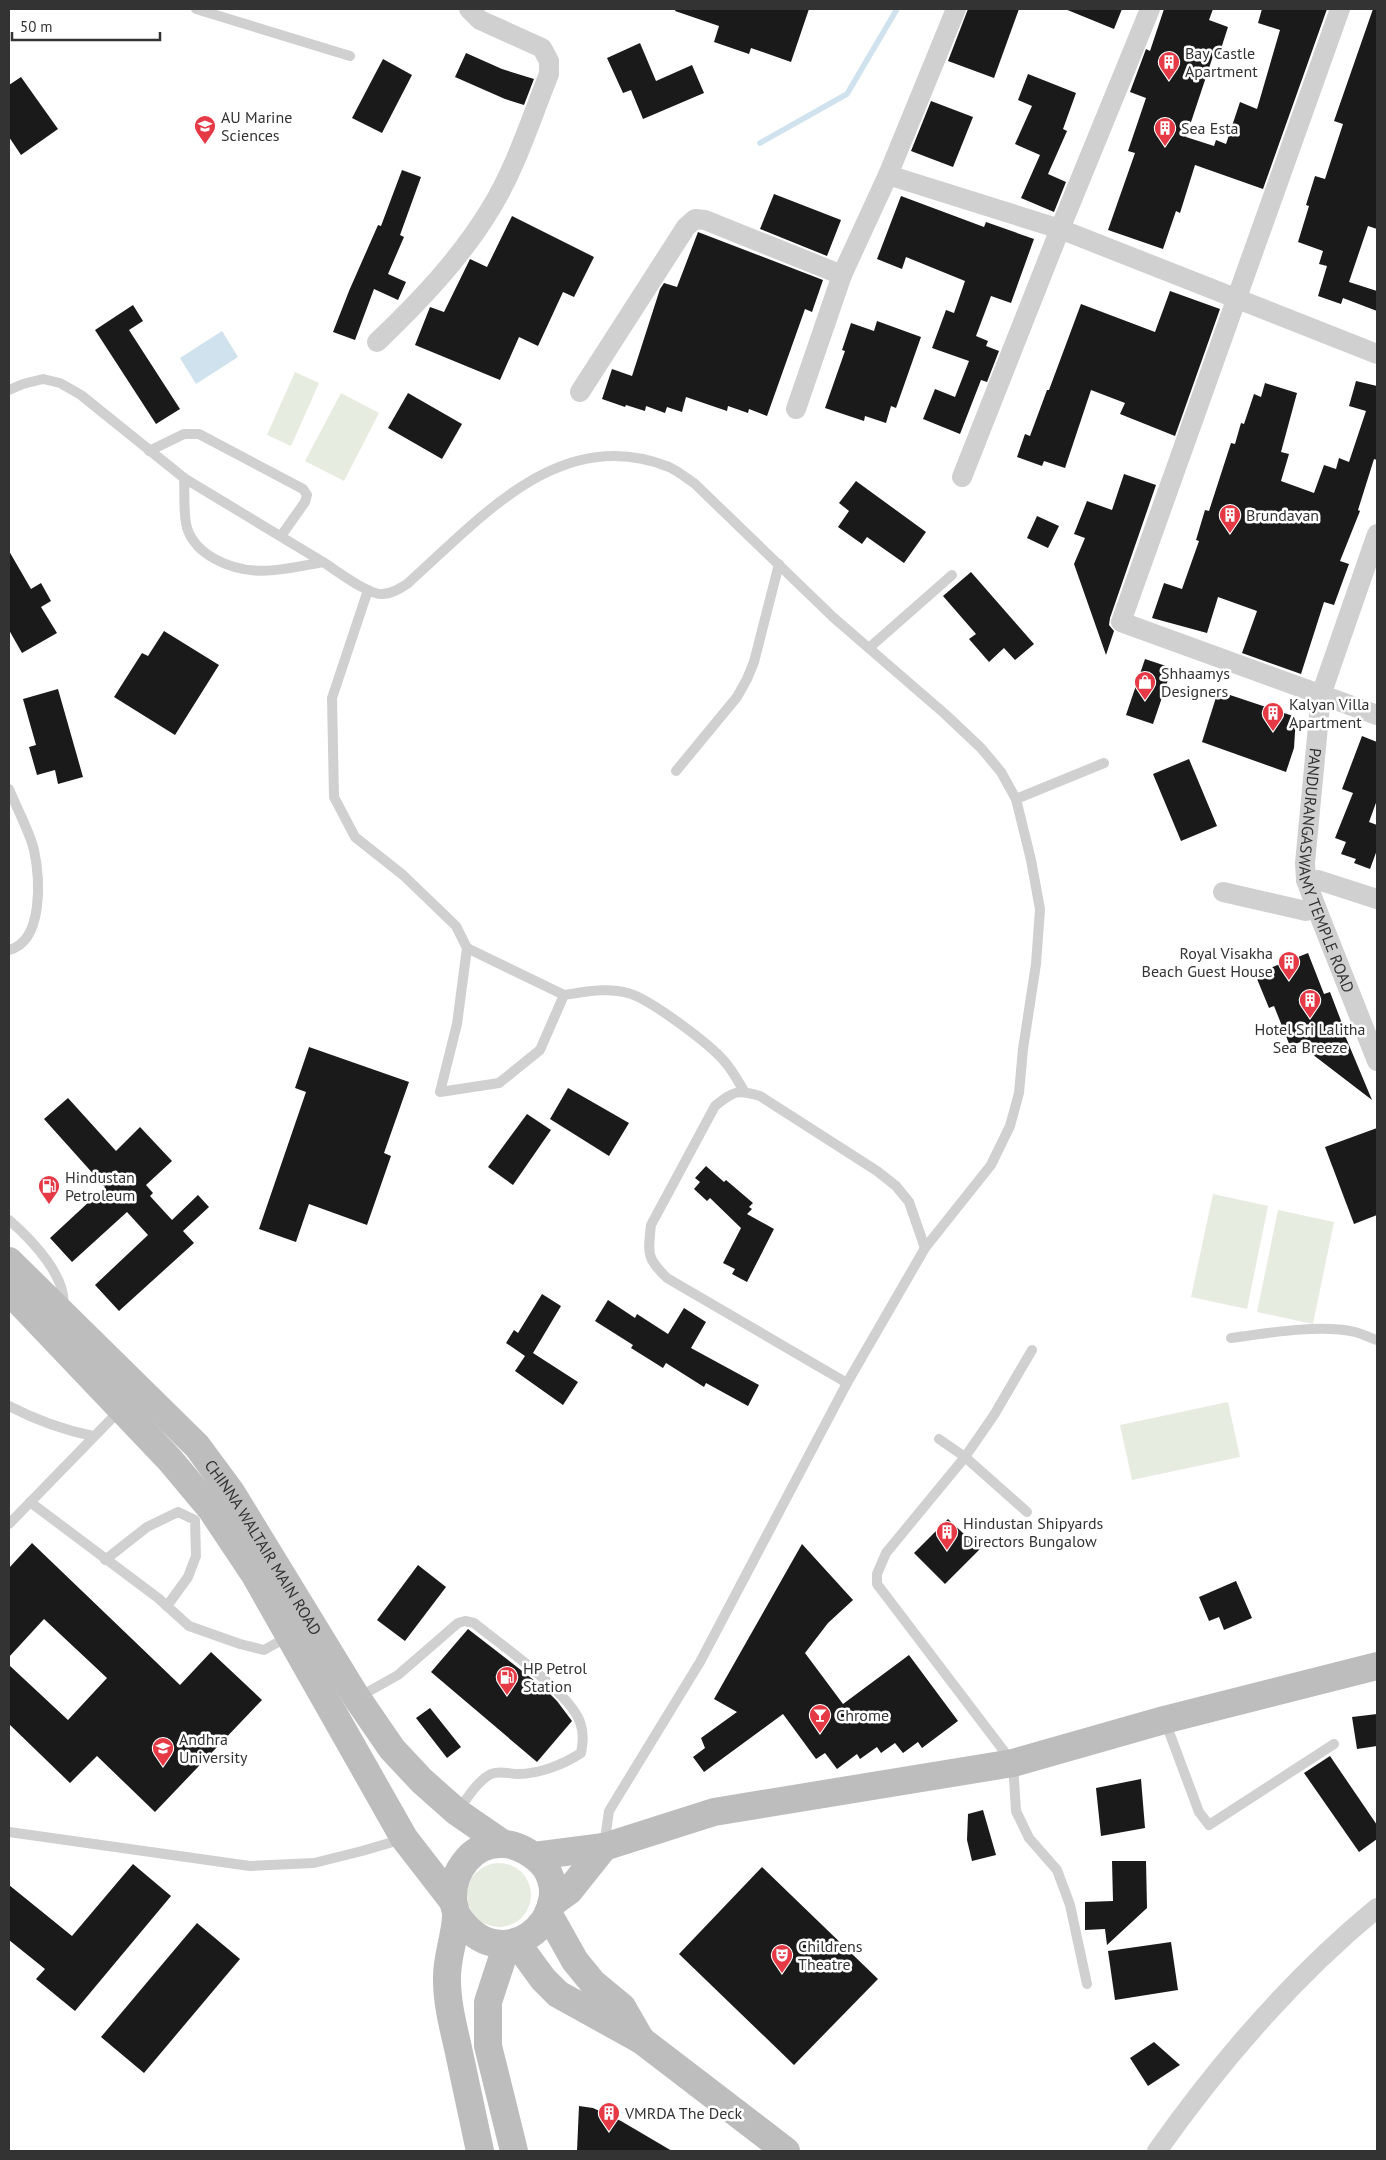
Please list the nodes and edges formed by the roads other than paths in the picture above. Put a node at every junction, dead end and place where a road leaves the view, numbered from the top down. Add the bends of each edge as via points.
1 (196, 9) edge
2 (469, 9) edge
3 (956, 9) edge
4 (1150, 9) edge
5 (1340, 9) edge
6 (350, 56) dead end
7 (888, 175) junction
8 (1060, 229) junction
9 (842, 275) junction
10 (1238, 298) junction
11 (377, 342) dead end
12 (1377, 354) edge
13 (9, 390) edge
14 (580, 392) dead end
15 (796, 409) dead end
16 (149, 451) junction
17 (962, 477) dead end
18 (184, 478) junction
19 (1377, 534) edge
20 (281, 536) junction
21 (323, 562) junction
22 (779, 564) junction
23 (952, 575) dead end
24 (368, 590) junction
25 (869, 648) junction
26 (1321, 695) junction
27 (1377, 715) edge
28 (1104, 763) dead end
29 (676, 771) dead end
30 (9, 789) edge
31 (1016, 799) junction
32 (1306, 880) junction
33 (1222, 892) dead end
34 (1377, 898) edge
35 (1316, 907) junction
36 (467, 948) junction
37 (9, 950) edge
38 (564, 995) junction
39 (1377, 1061) edge
40 (744, 1091) junction
41 (9, 1220) edge
42 (925, 1248) junction
43 (9, 1261) edge
44 (9, 1291) edge
45 (62, 1314) junction
46 (1231, 1338) dead end
47 (1377, 1340) edge
48 (1032, 1350) dead end
49 (848, 1383) junction
50 (9, 1406) edge
51 (121, 1409) junction
52 (93, 1436) junction
53 (939, 1439) dead end
54 (965, 1456) junction
55 (30, 1502) junction
56 (1027, 1512) dead end
57 (203, 1514) junction
58 (9, 1524) edge
59 (105, 1560) junction
60 (167, 1606) junction
61 (290, 1636) junction
62 (1377, 1666) edge
63 (345, 1705) junction
64 (1164, 1720) junction
65 (1334, 1744) dead end
66 (1013, 1763) junction
67 (457, 1812) junction
68 (9, 1832) edge
69 (404, 1838) junction
70 (502, 1843) junction
71 (604, 1847) junction
72 (534, 1856) junction
73 (455, 1907) junction
74 (550, 1908) junction
75 (1377, 1908) edge
76 (512, 1943) junction
77 (1087, 1984) dead end
78 (641, 2040) junction
79 (480, 2151) edge
80 (514, 2151) edge
81 (786, 2151) edge
82 (1156, 2151) edge

1 - 6 lane
2 - 11 street via 480,20 542,48 549,61 549,74 508,176 491,208 421,300
3 - 7 street
4 - 8 street
5 - 10 street
7 - 8 street
7 - 9 street
8 - 10 street
8 - 17 street
9 - 14 street via 695,219 686,227
9 - 15 street
10 - 12 street
10 - 26 street via 1121,622
13 - 16 lane via 43,379 60,383 81,395
16 - 18 lane
16 - 20 lane via 184,434 199,434 303,489 305,502
18 - 20 lane
18 - 21 lane via 187,528 205,554 249,572
19 - 26 street, PANDURANGASWAMY TEMPLE ROAD
20 - 21 lane
21 - 24 lane
22 - 24 lane via 694,483 670,468 644,459 617,455 588,457 557,466 528,481 500,501 407,584 385,594
22 - 25 lane
22 - 29 lane via 747,679 737,697
23 - 25 lane
24 - 36 lane via 332,698 334,797 355,838 403,875 456,926
25 - 31 lane via 981,748
26 - 27 street
26 - 32 street, PANDURANGASWAMY TEMPLE ROAD
28 - 31 lane
30 - 37 lane via 34,850 39,897 27,937 18,947
31 - 42 lane via 1040,909 1036,964 1018,1093 1010,1126 991,1165
32 - 34 street via 1318,880
32 - 35 street, PANDURANGASWAMY TEMPLE ROAD
33 - 35 street via 1306,911
35 - 39 street, PANDURANGASWAMY TEMPLE ROAD
36 - 38 lane
36 - 38 lane via 457,1024 440,1092 499,1083 506,1078 540,1050
38 - 40 lane via 602,990 629,993 697,1036 725,1062
40 - 42 lane via 760,1096 896,1186 908,1202
40 - 49 lane via 730,1095 715,1106 650,1225 652,1264 667,1278
41 - 45 lane via 38,1249 58,1279 65,1299
42 - 49 lane
43 - 45 street, CHINNA WALTAIR MAIN ROAD
44 - 51 street, CHINNA WALTAIR MAIN ROAD
45 - 63 street, CHINNA WALTAIR MAIN ROAD via 202,1454 231,1492
46 - 47 lane via 1319,1330 1354,1332
48 - 54 lane via 994,1415
49 - 71 lane via 700,1662 609,1811
50 - 52 lane via 62,1430
51 - 52 lane
51 - 57 street, CHINNA WALTAIR MAIN ROAD via 170,1460
52 - 55 lane
53 - 54 lane
54 - 56 lane
54 - 66 lane via 886,1554 877,1574 877,1584
55 - 58 lane
55 - 59 lane
57 - 59 lane via 178,1512 147,1527
57 - 60 lane via 196,1556 188,1577
57 - 61 street, CHINNA WALTAIR MAIN ROAD via 255,1575
59 - 60 lane
60 - 61 lane via 189,1626 264,1650
61 - 63 street, CHINNA WALTAIR MAIN ROAD
62 - 64 street
63 - 67 street, CHINNA WALTAIR MAIN ROAD
63 - 67 lane via 398,1675 447,1632 465,1621 474,1624 538,1674 580,1722 584,1740 581,1753 567,1762 538,1771 493,1773 484,1779
63 - 69 street, CHINNA WALTAIR MAIN ROAD
64 - 65 lane via 1199,1812 1209,1825
64 - 66 street
66 - 71 street via 714,1812
66 - 77 lane via 1016,1811 1029,1838 1056,1870 1070,1905
67 - 70 street, CHINNA WALTAIR MAIN ROAD
68 - 69 lane via 250,1866 314,1862
69 - 73 street, CHINNA WALTAIR MAIN ROAD
70 - 72 street
70 - 73 street via 468,1857 455,1876
71 - 72 street
71 - 74 street
72 - 74 street via 548,1875 552,1894
73 - 76 street via 465,1928 477,1937
73 - 79 street via 446,1980
74 - 76 street via 542,1924 530,1935
74 - 78 street via 575,1961 593,1983 622,2007
75 - 82 street via 1315,1962 1267,2014 1219,2069
76 - 78 street via 558,1994
76 - 80 street via 488,2002 488,2046
78 - 81 street

